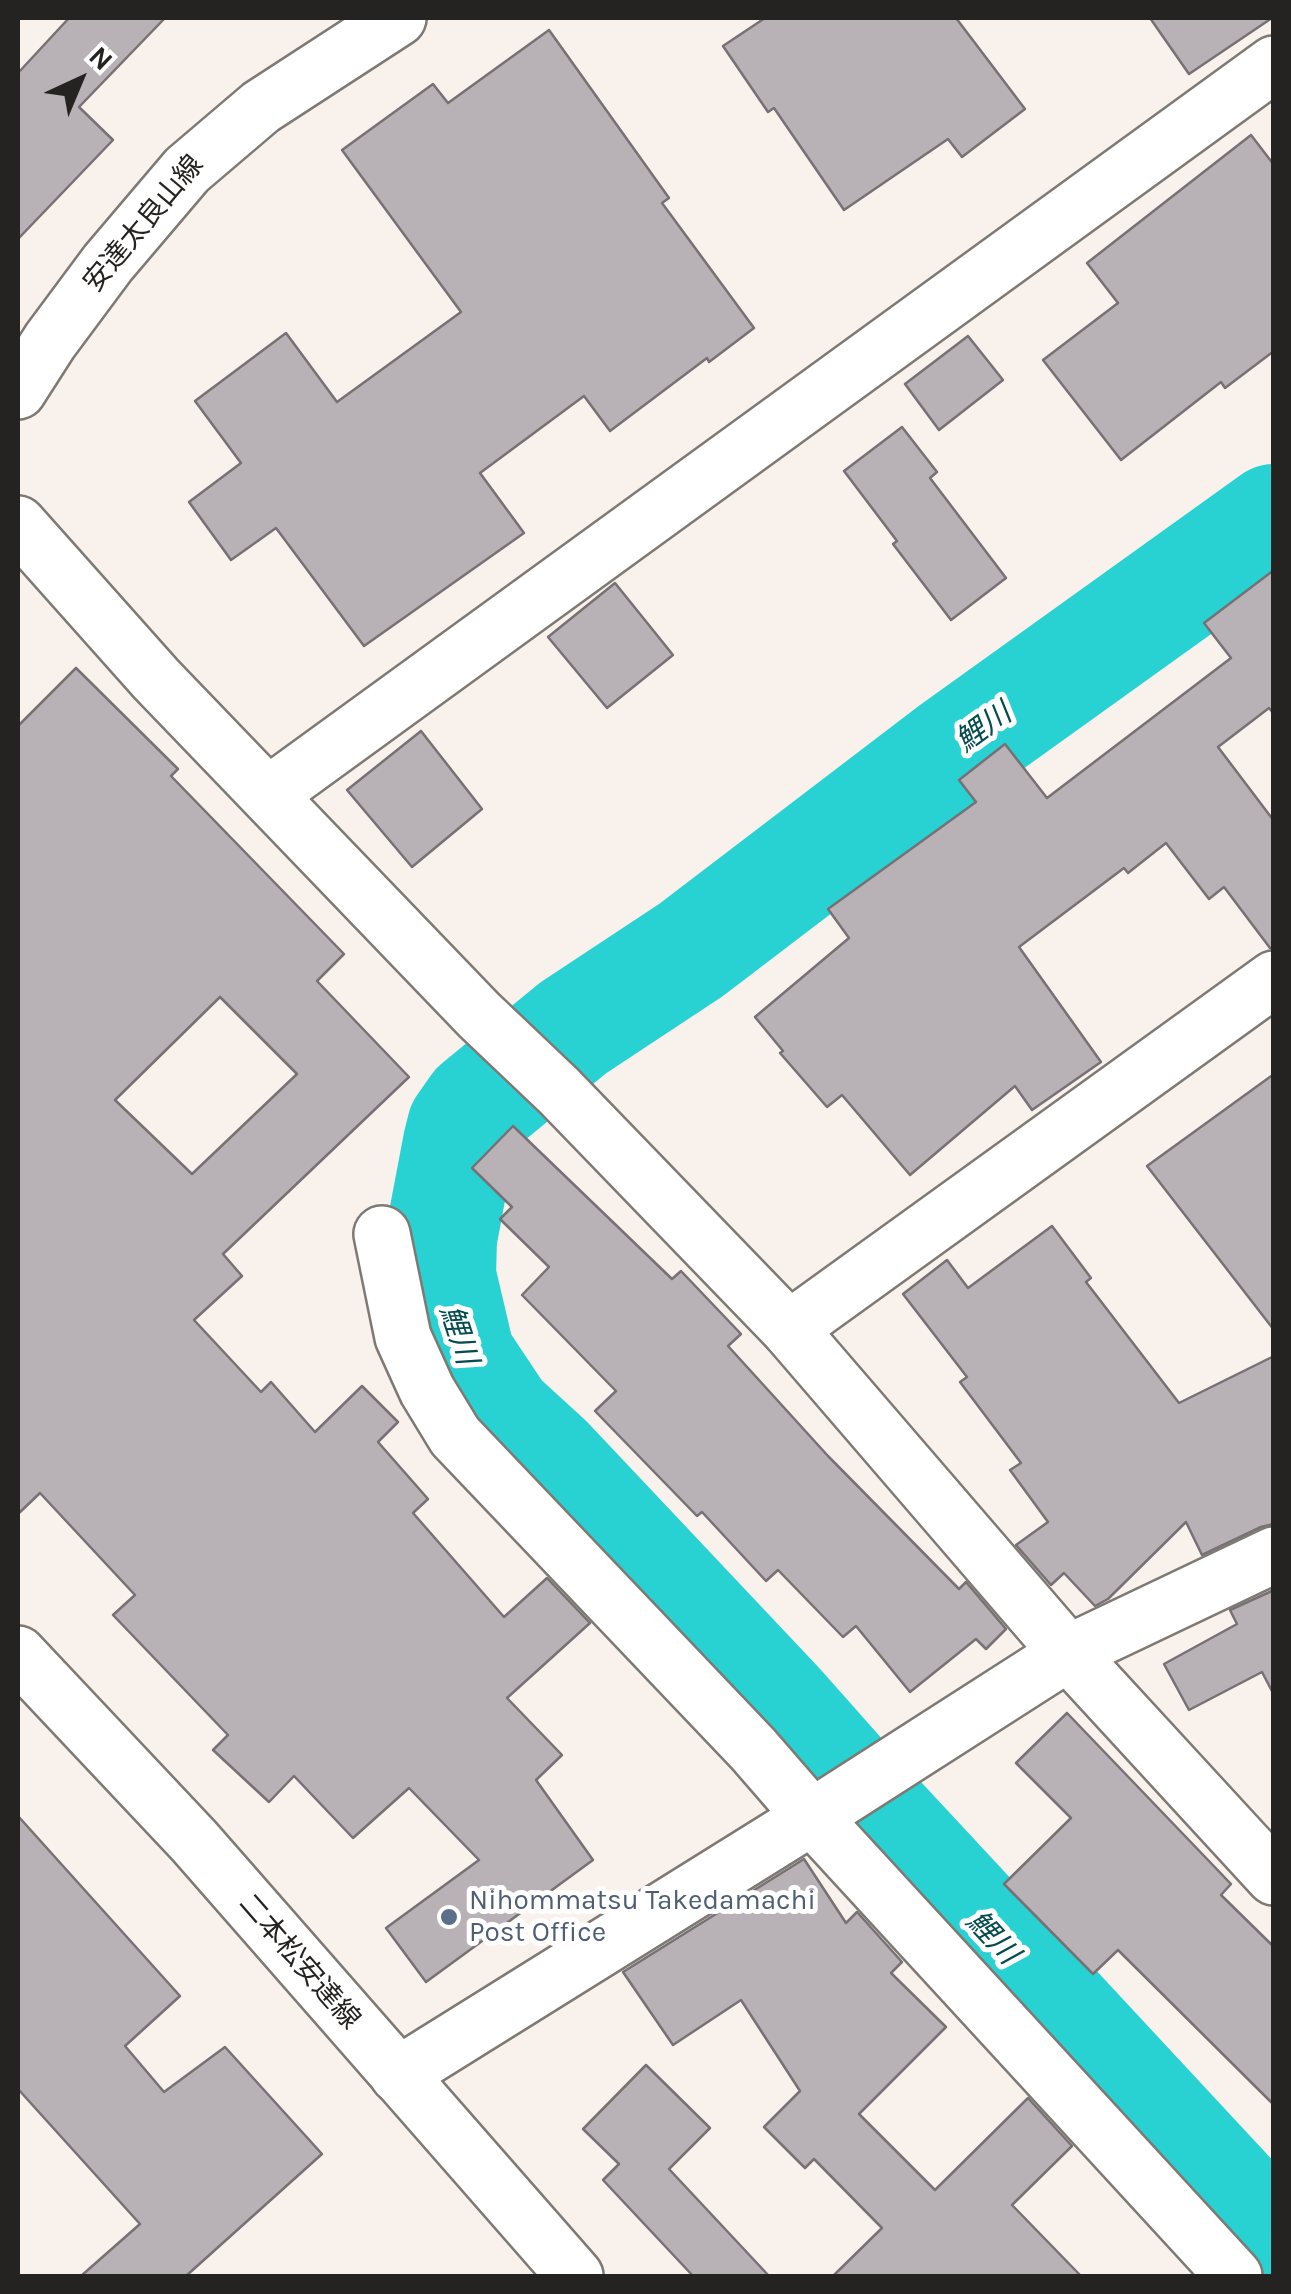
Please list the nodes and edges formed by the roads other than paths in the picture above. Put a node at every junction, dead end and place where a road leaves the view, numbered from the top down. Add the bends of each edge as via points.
1 (398, 18) edge
2 (1274, 64) edge
3 (18, 391) edge
4 (18, 524) edge
5 (268, 795) junction
6 (1274, 979) edge
7 (382, 1234) dead end
8 (789, 1329) junction
9 (1274, 1556) edge
10 (1068, 1653) junction
11 (18, 1654) edge
12 (817, 1814) junction
13 (1274, 1877) edge
14 (398, 2075) junction
15 (575, 2276) edge
16 (1234, 2276) edge

1 - 3 street, 安達太良山線 via 260,107 197,159 108,262
2 - 5 street
4 - 5 street
5 - 8 street
6 - 8 street
7 - 12 street via 404,1337 456,1436
8 - 10 street
9 - 10 street
10 - 12 street
10 - 13 street
11 - 14 street, 二本松安達線 via 194,1841
12 - 14 street
12 - 16 street
14 - 15 street, 二本松安達線

